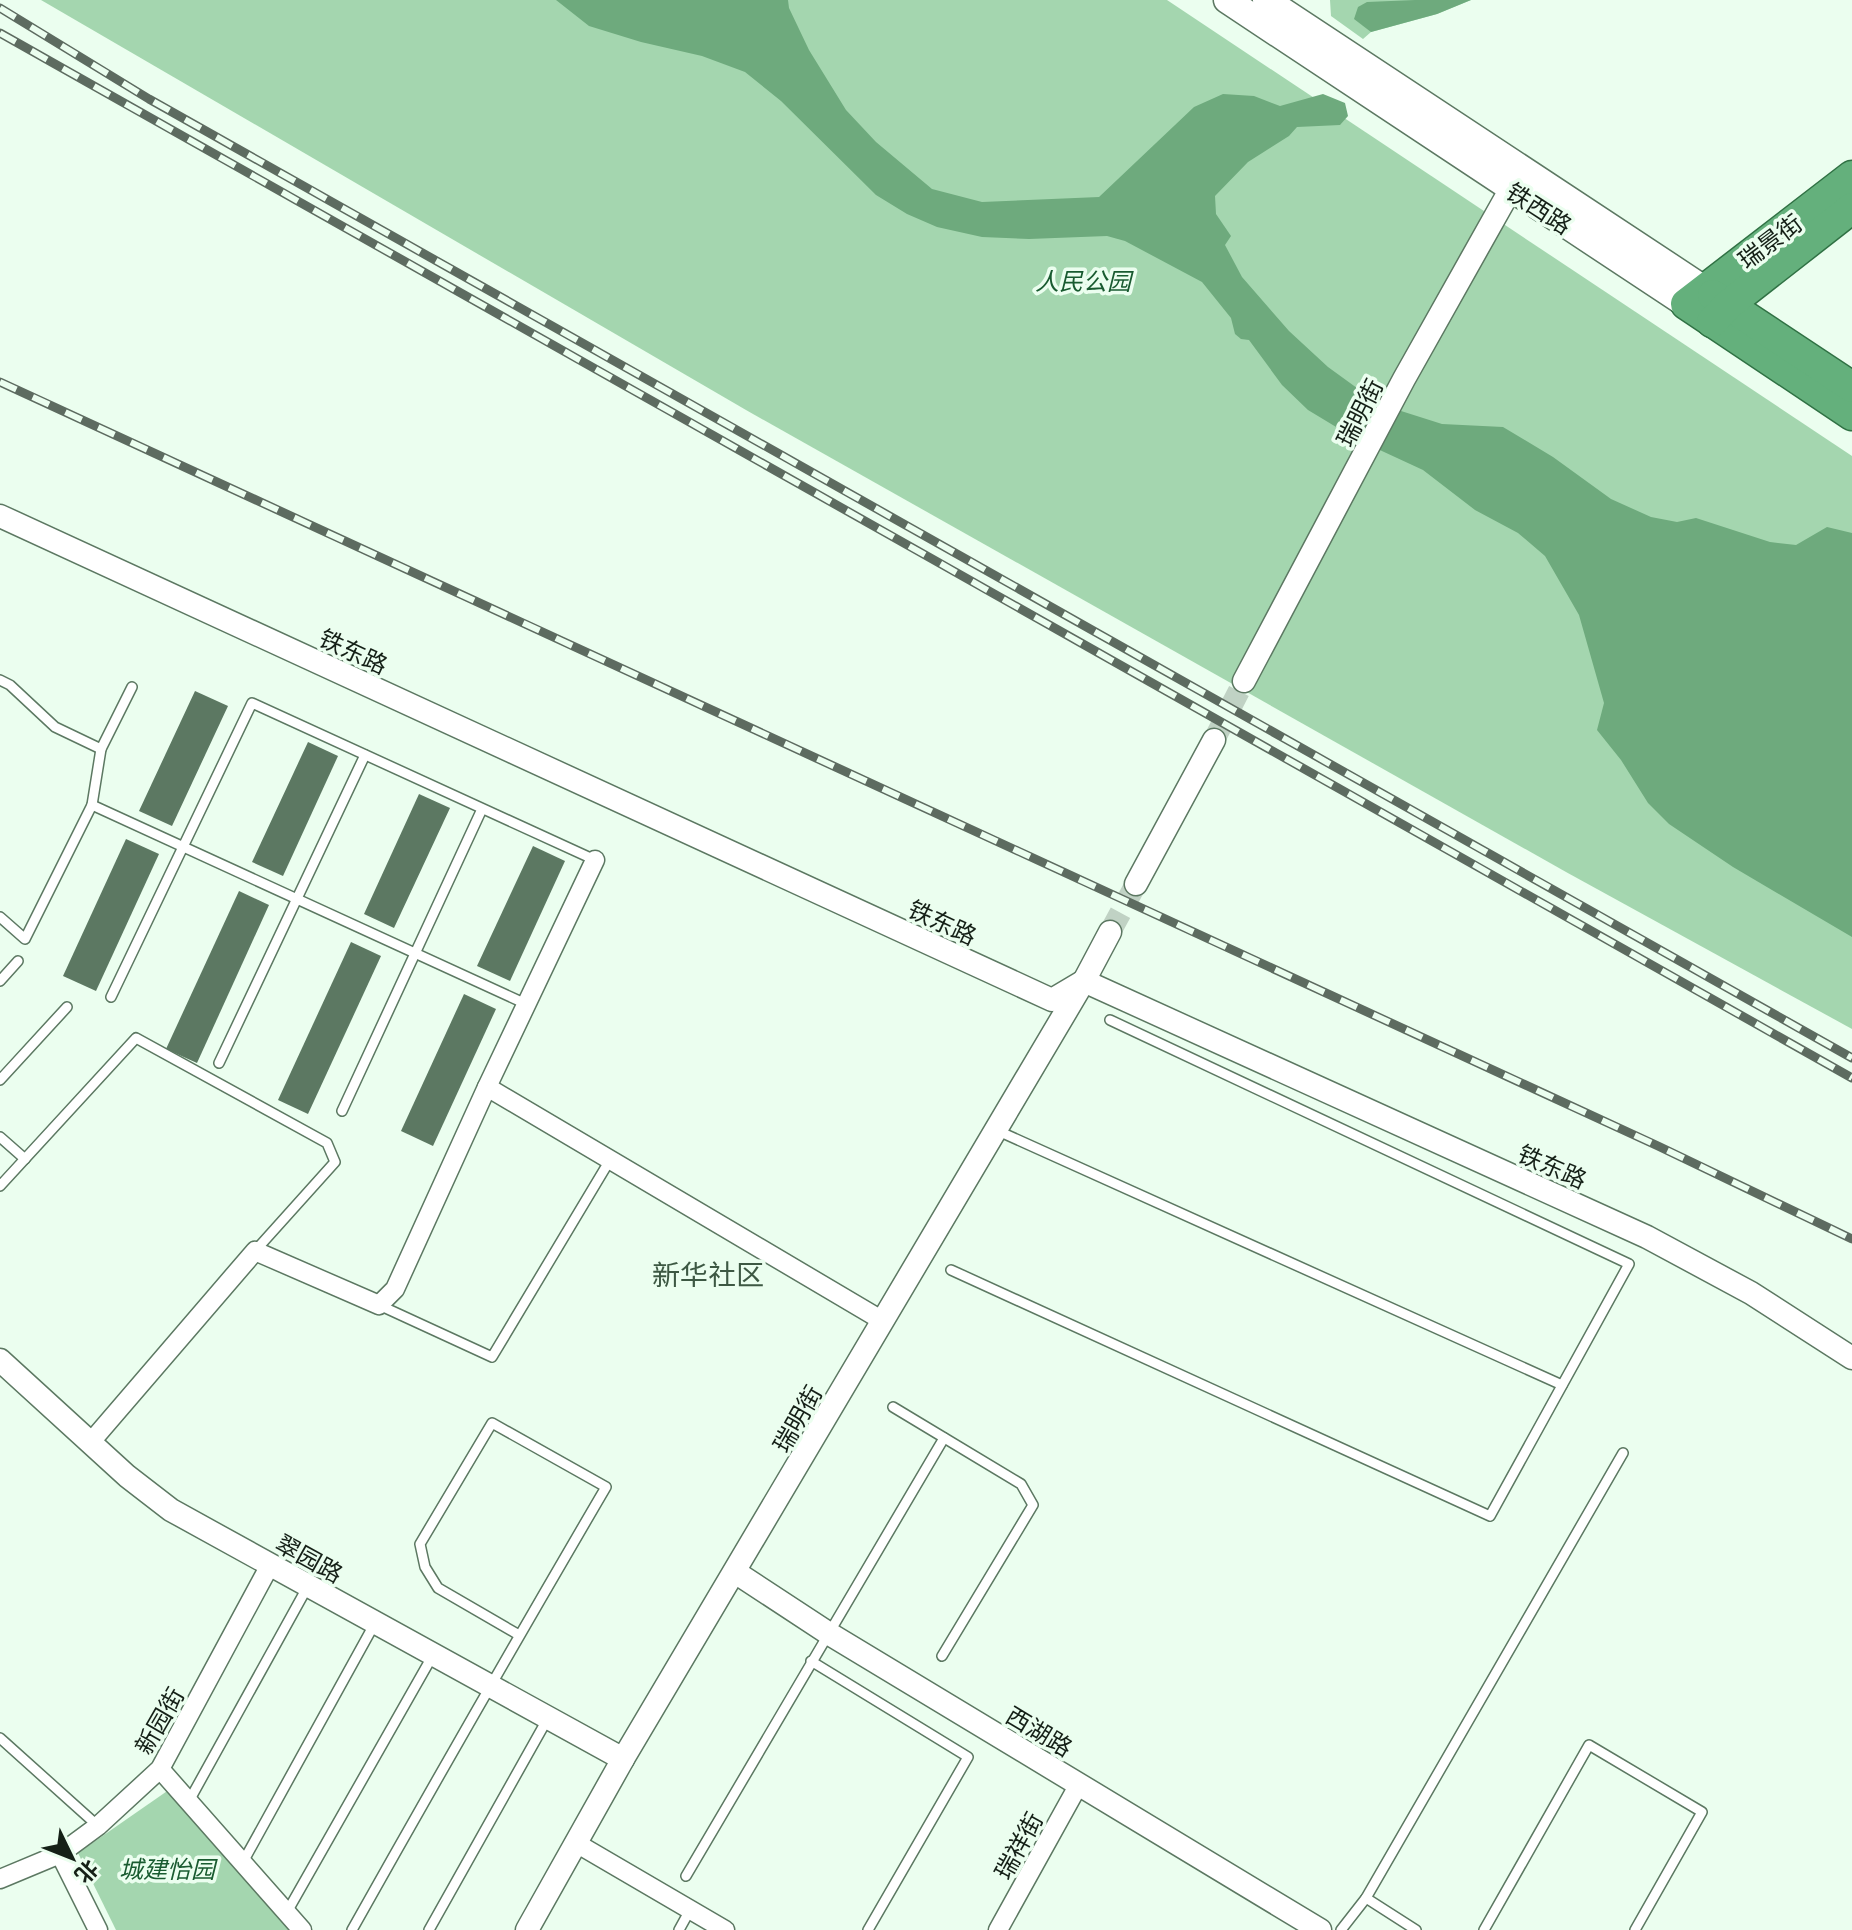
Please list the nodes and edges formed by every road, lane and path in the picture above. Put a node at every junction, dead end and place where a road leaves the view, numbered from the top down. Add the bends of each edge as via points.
1 (1249, 4) edge
2 (1852, 176) edge
3 (1517, 178) junction
4 (1852, 208) edge
5 (1707, 305) junction
6 (1852, 387) edge
7 (1852, 415) edge
8 (0, 516) edge
9 (0, 680) edge
10 (1244, 681) tunnel mouth
11 (132, 687) dead end
12 (1214, 740) tunnel mouth
13 (101, 749) junction
14 (365, 755) junction
15 (92, 805) junction
16 (482, 809) junction
17 (184, 847) junction
18 (595, 860) joint
19 (1136, 884) tunnel mouth
20 (297, 899) junction
21 (0, 917) edge
22 (1110, 932) tunnel mouth
23 (415, 953) junction
24 (18, 961) dead end
25 (0, 981) edge
26 (1084, 981) junction
27 (111, 997) dead end
28 (526, 1004) junction
29 (67, 1007) dead end
30 (1110, 1020) dead end
31 (219, 1063) dead end
32 (0, 1080) edge
33 (487, 1087) junction
34 (342, 1111) dead end
35 (996, 1130) junction
36 (0, 1137) edge
37 (25, 1159) junction
38 (610, 1160) junction
39 (0, 1186) edge
40 (255, 1251) junction
41 (951, 1270) dead end
42 (379, 1305) junction
43 (883, 1321) junction
44 (1852, 1358) edge
45 (0, 1360) edge
46 (1562, 1385) junction
47 (893, 1407) dead end
48 (944, 1438) junction
49 (90, 1443) junction
50 (1623, 1453) dead end
51 (270, 1565) junction
52 (735, 1572) junction
53 (308, 1586) junction
54 (375, 1623) junction
55 (828, 1633) junction
56 (519, 1635) junction
57 (433, 1655) junction
58 (942, 1656) dead end
59 (811, 1661) junction
60 (489, 1686) junction
61 (548, 1718) junction
62 (0, 1738) edge
63 (623, 1759) junction
64 (160, 1769) junction
65 (1079, 1784) junction
66 (189, 1801) junction
67 (98, 1826) junction
68 (576, 1843) junction
69 (60, 1854) junction
70 (243, 1862) junction
71 (686, 1876) dead end
72 (0, 1879) edge
73 (1366, 1898) junction
74 (690, 1910) junction
75 (287, 1912) junction
76 (95, 1929) edge
77 (302, 1930) edge
78 (352, 1930) edge
79 (429, 1930) edge
80 (527, 1930) edge
81 (679, 1930) edge
82 (725, 1930) edge
83 (868, 1930) edge
84 (998, 1930) edge
85 (1320, 1930) edge
86 (1341, 1930) edge
87 (1416, 1930) edge
88 (1484, 1930) edge
89 (1635, 1930) edge

1 - 3 main road, 铁西路
2 - 5 highway, 瑞景街
3 - 5 main road, 铁西路
3 - 10 street, 瑞明街
4 - 5 highway, 瑞景街
5 - 6 highway, 铁西路
5 - 7 highway, 铁西路
8 - 26 street, 铁东路 via 1052,1000
9 - 13 lane via 55,727
11 - 13 lane
12 - 19 street
13 - 15 lane
14 - 16 lane
14 - 17 lane via 252,703
14 - 20 lane
15 - 17 lane
15 - 21 lane via 25,939
16 - 18 lane
16 - 23 lane
17 - 20 lane
17 - 27 lane
18 - 28 street
20 - 23 lane
20 - 31 lane
22 - 26 street, 瑞明街
23 - 28 lane
23 - 34 lane
24 - 25 lane
26 - 35 street, 瑞明街
26 - 44 street, 铁东路 via 1647,1237 1751,1293
28 - 33 street
29 - 32 lane
30 - 46 lane via 1629,1264
33 - 38 street
33 - 42 street via 395,1289
35 - 43 street, 瑞明街
35 - 46 lane
36 - 37 lane
37 - 39 lane
37 - 40 lane via 136,1038 327,1143 335,1162
38 - 42 lane via 492,1357
38 - 43 street
40 - 42 street
40 - 49 street
41 - 46 lane via 1490,1516
43 - 52 street, 瑞明街
45 - 49 street, 翠园路
47 - 48 lane
48 - 55 lane
48 - 58 lane via 1021,1484 1033,1505
49 - 51 street, 翠园路 via 171,1510
50 - 73 lane
51 - 53 street, 翠园路
51 - 64 street, 新园街
52 - 55 street, 西湖路
52 - 63 street, 瑞明街
53 - 54 street, 翠园路
53 - 66 lane
54 - 57 street, 翠园路
54 - 70 lane
55 - 59 lane
55 - 65 street, 西湖路
56 - 56 lane via 606,1487 492,1423 420,1544 425,1567 438,1588
56 - 60 lane
57 - 60 street, 翠园路
57 - 75 lane
59 - 71 lane
59 - 83 lane via 968,1757
60 - 61 street, 翠园路
60 - 78 lane
61 - 63 street, 翠园路
61 - 79 lane
62 - 67 lane
63 - 68 street, 瑞明街
64 - 66 street
64 - 67 street, 新园街
65 - 84 street, 瑞祥街
65 - 85 street, 西湖路
66 - 70 street
67 - 69 street, 新园街
68 - 74 street
68 - 80 street, 瑞明街
69 - 72 street, 新园街
69 - 76 street
70 - 75 street
73 - 86 lane
73 - 87 lane
74 - 81 lane
74 - 82 street
75 - 77 street
88 - 89 lane via 1589,1745 1702,1812

